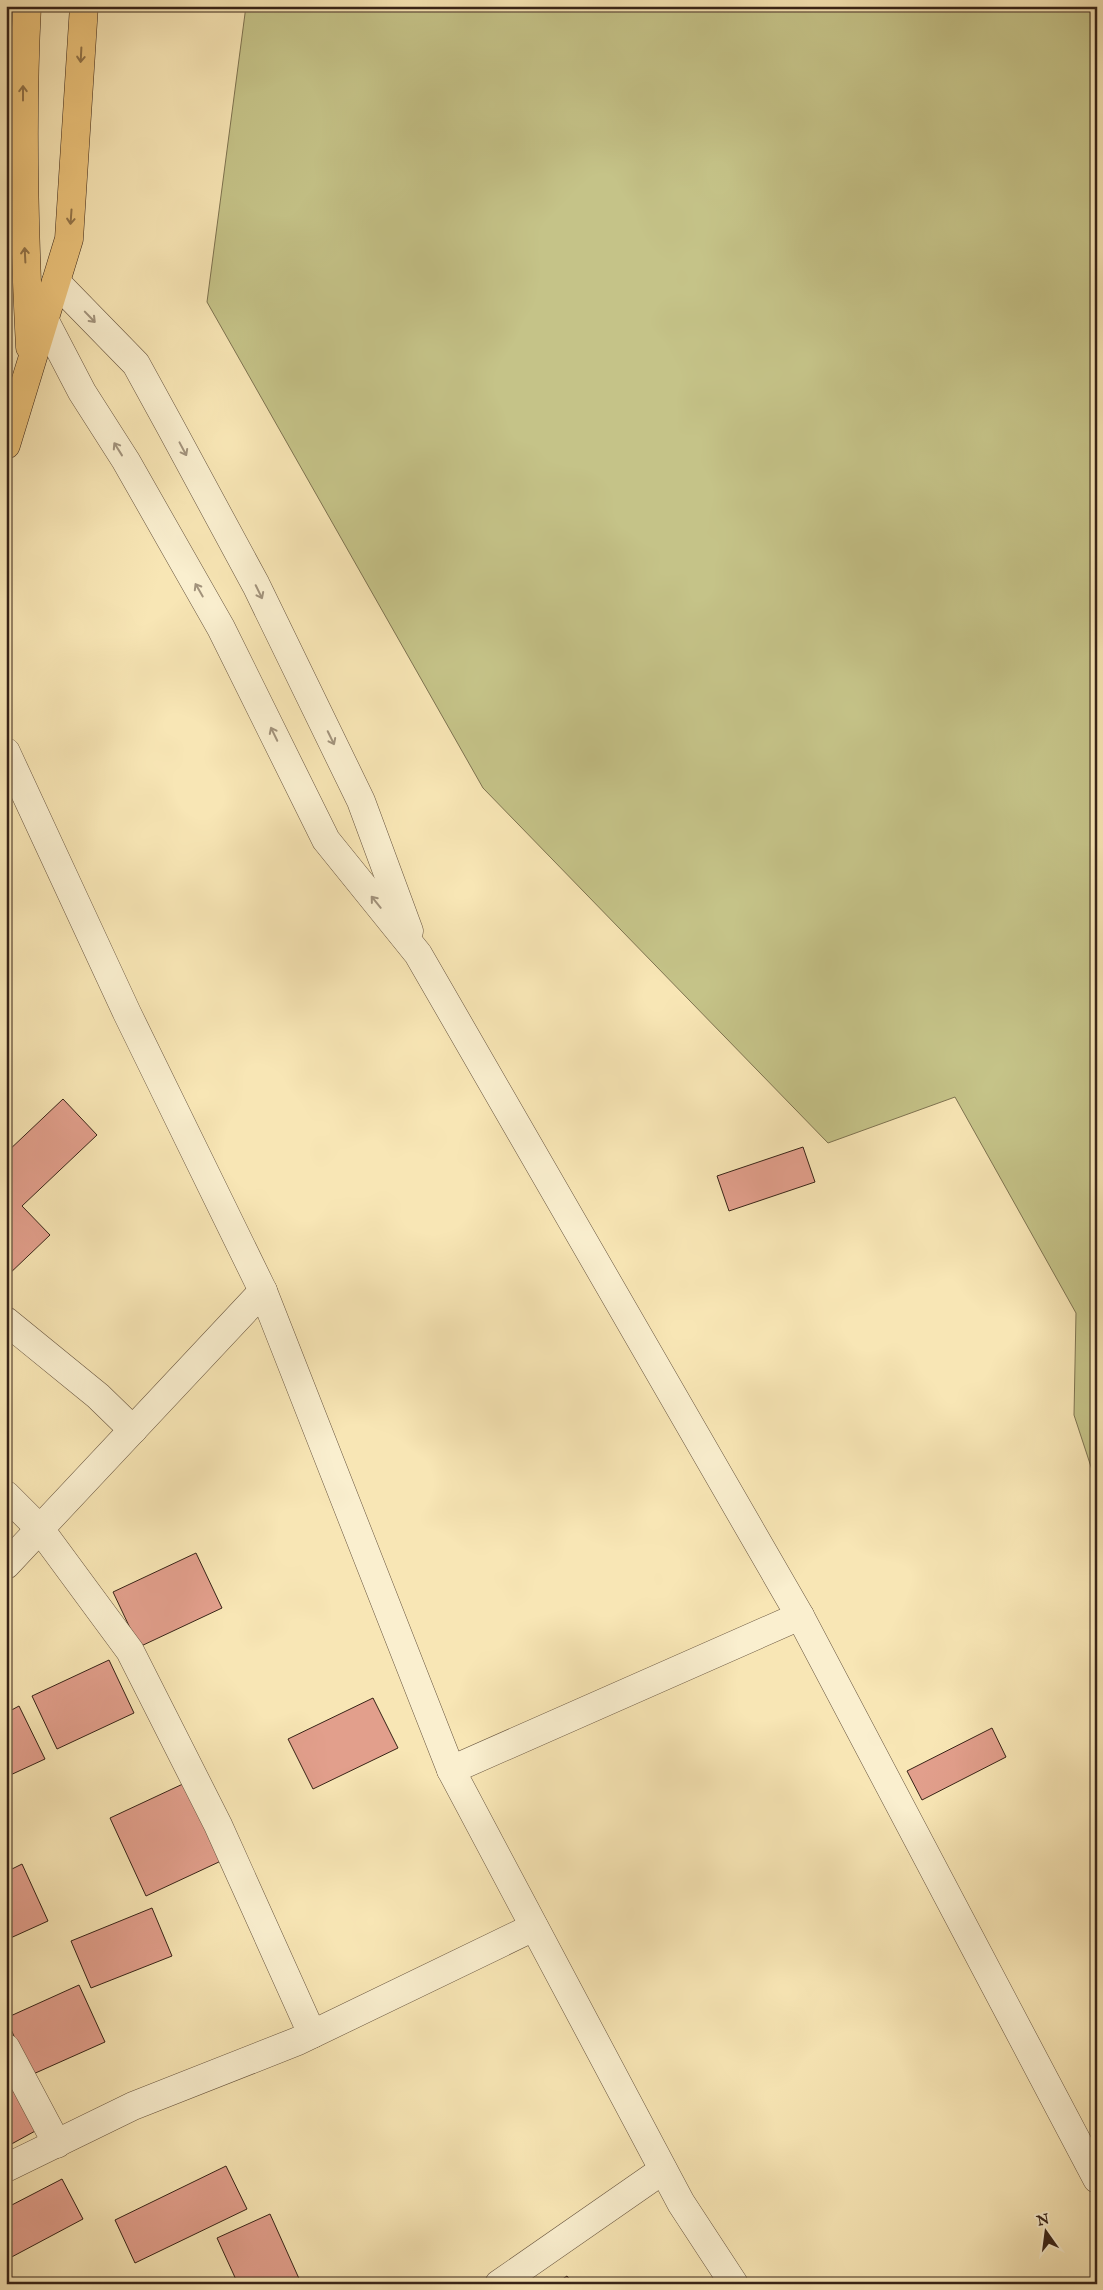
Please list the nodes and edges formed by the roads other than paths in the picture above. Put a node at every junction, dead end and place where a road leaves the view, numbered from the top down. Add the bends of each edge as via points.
1 (27, 6) edge
2 (84, 6) edge
3 (56, 282) junction
4 (45, 321) junction
5 (31, 366) junction
6 (6, 446) edge
7 (6, 752) edge
8 (418, 954) junction
9 (263, 1291) junction
10 (6, 1321) edge
11 (133, 1430) junction
12 (6, 1495) edge
13 (40, 1529) junction
14 (6, 1566) edge
15 (800, 1616) junction
16 (451, 1770) junction
17 (534, 1927) junction
18 (312, 2034) junction
19 (6, 2048) edge
20 (57, 2144) junction
21 (6, 2168) edge
22 (663, 2170) junction
23 (1097, 2179) edge
24 (499, 2284) edge
25 (734, 2284) edge

5 -> 1 main road via 24,241 23,74
2 -> 3 main road via 70,239
3 - 4 main road
3 -> 8 street via 136,364 247,569 361,801
4 - 5 main road
8 -> 4 street via 326,840 221,628 126,461 82,392
5 - 6 main road
7 - 9 street via 126,1013
8 - 15 street
9 - 11 street
9 - 16 street
10 - 11 street via 98,1396
11 - 13 street
12 - 13 street
13 - 14 street
13 - 18 street via 130,1650 218,1825
15 - 16 street
15 - 23 street
16 - 17 street
17 - 18 street
17 - 22 street
18 - 20 street via 132,2106
19 - 20 street
20 - 21 street
22 - 24 street
22 - 25 street

